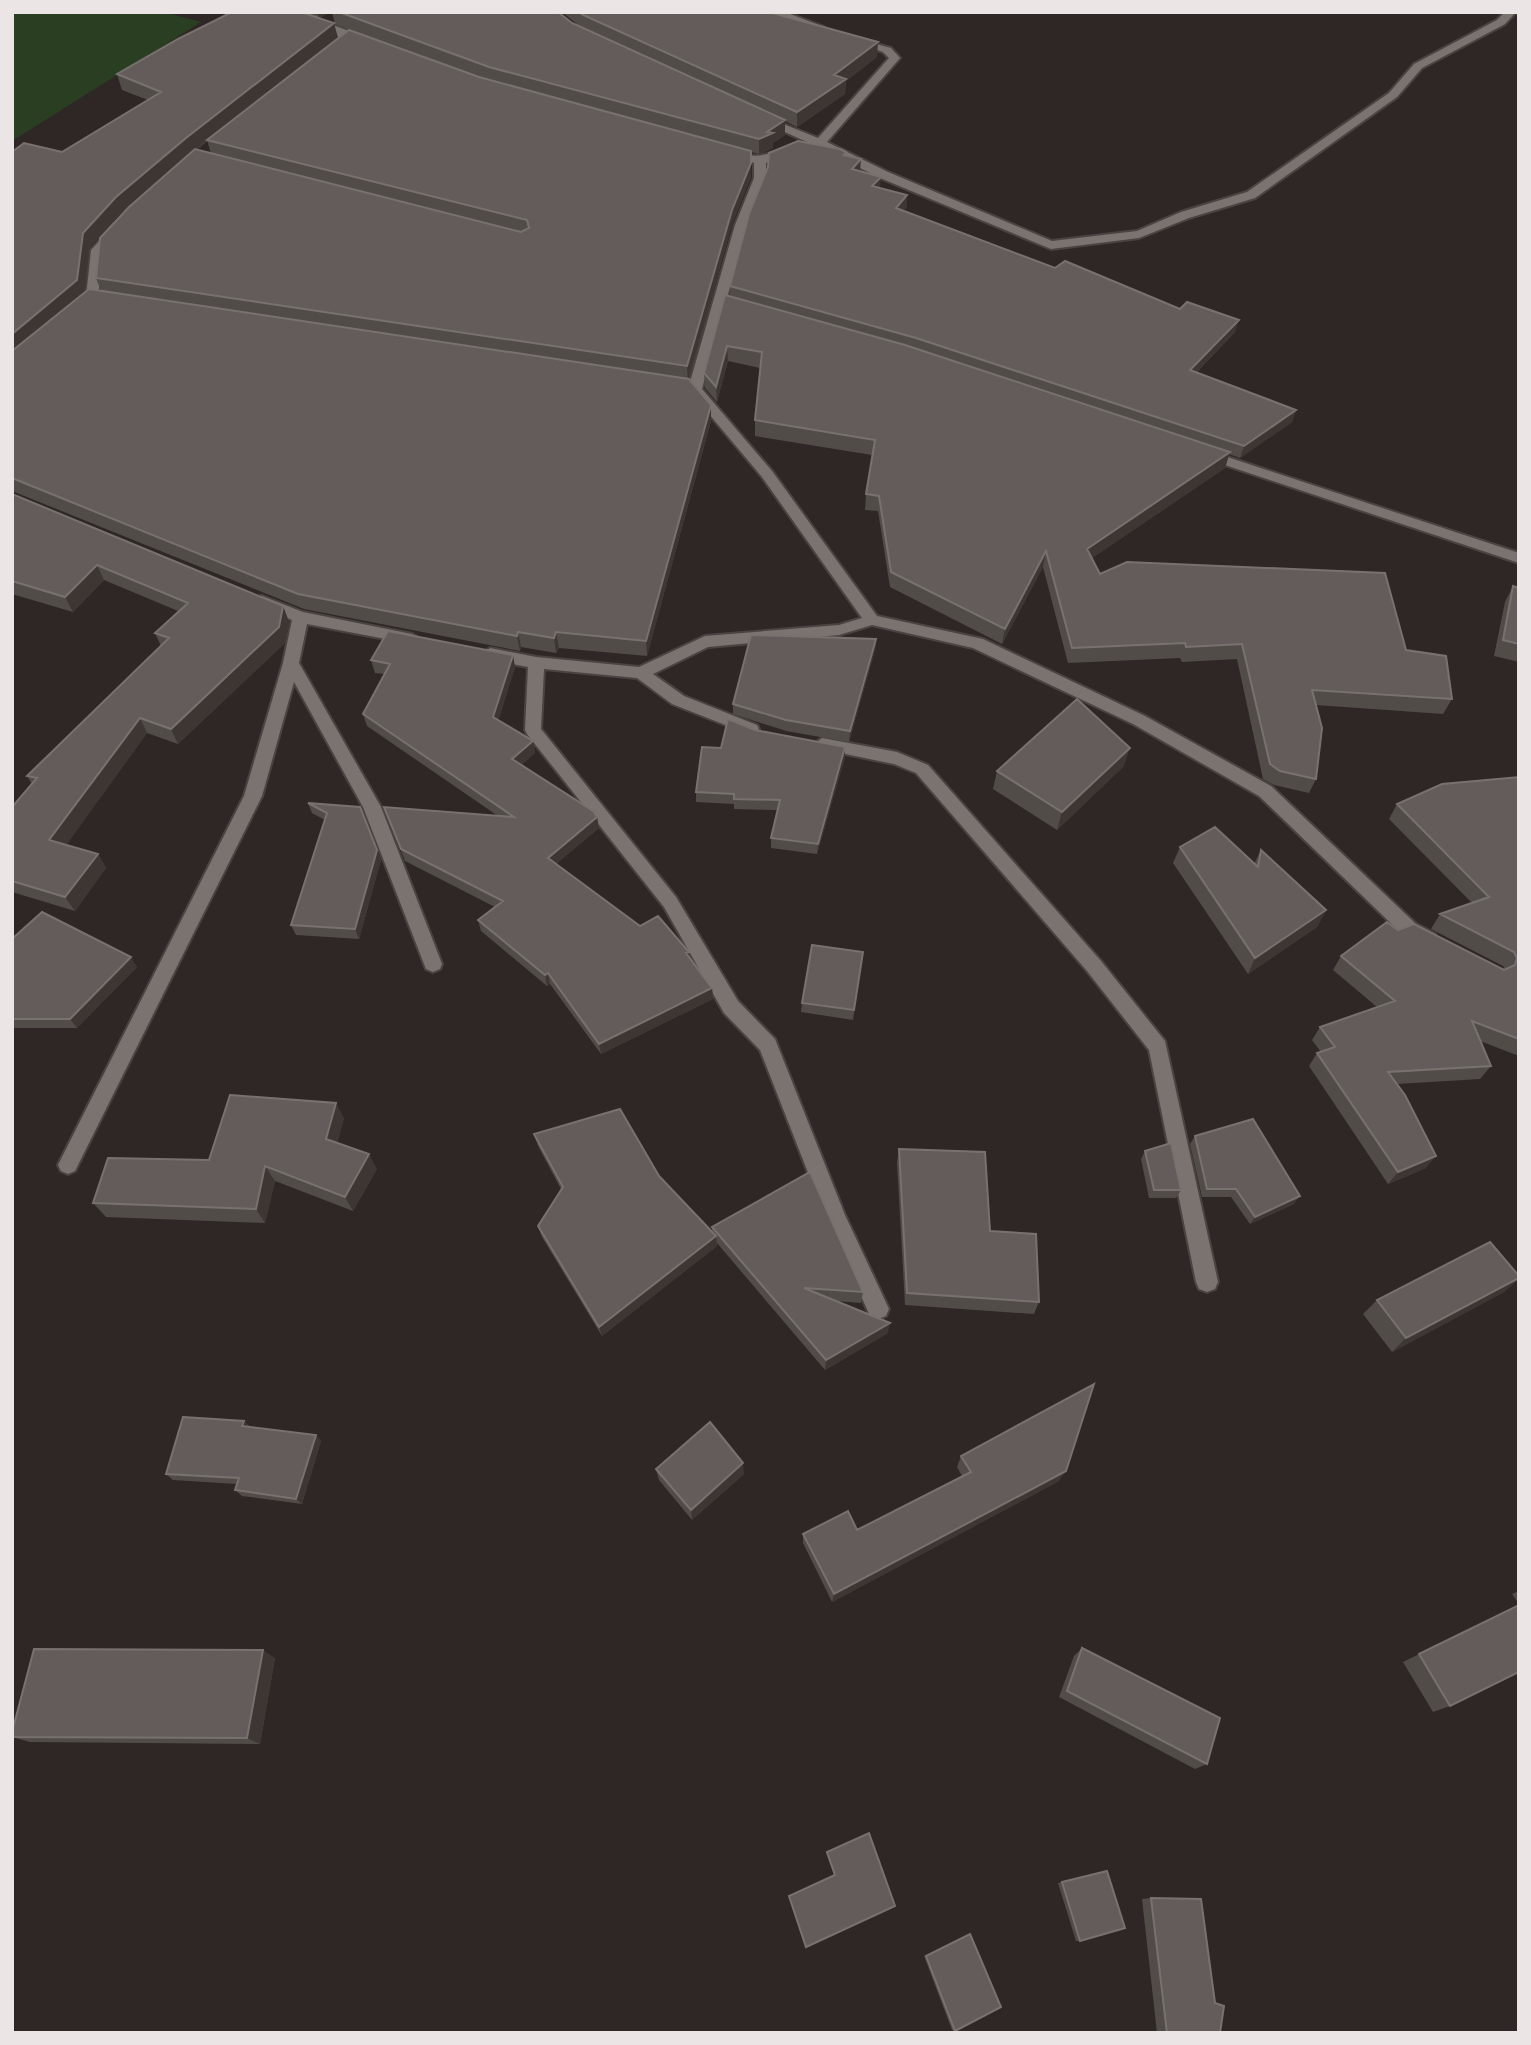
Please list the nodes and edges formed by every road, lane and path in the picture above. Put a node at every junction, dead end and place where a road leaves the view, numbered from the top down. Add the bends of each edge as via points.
1 (273, 12) edge
2 (774, 12) edge
3 (1511, 12) edge
4 (338, 17) dead end
5 (320, 25) junction
6 (349, 38) junction
7 (338, 46) edge
8 (386, 51) edge
9 (753, 115) edge
10 (820, 143) junction
11 (731, 154) edge
12 (761, 161) junction
13 (128, 217) edge
14 (72, 315) edge
15 (1187, 448) edge
16 (1519, 558) edge
17 (249, 596) edge
18 (300, 617) junction
19 (872, 620) junction
20 (431, 643) edge
21 (471, 650) edge
22 (291, 663) junction
23 (536, 663) junction
24 (641, 673) junction
25 (762, 734) edge
26 (803, 741) edge
27 (1446, 948) edge
28 (433, 964) dead end
29 (68, 1165) dead end
30 (1207, 1282) dead end
31 (878, 1309) dead end

1 - 5 street
2 - 10 street via 887,50 895,58
3 - 10 street via 1501,22 1418,66 1393,94 1251,195 1139,234 1051,245
4 - 5 street
5 - 6 street
6 - 7 street
6 - 8 street
9 - 10 street
10 - 12 street via 790,148
11 - 12 street
12 - 19 street via 760,178 741,225 728,304 689,388 767,474
13 - 14 street via 97,250 99,299
15 - 16 street
17 - 18 street
18 - 20 street
18 - 22 street
19 - 24 street via 839,630 705,642
19 - 27 street via 977,643 1139,720 1265,791 1409,929
21 - 23 street
22 - 28 street via 372,807
22 - 29 street via 253,796
23 - 24 street
23 - 31 street via 533,730 670,902 731,1007 768,1045 835,1216
24 - 25 street via 678,700
26 - 30 street via 897,758 922,769 1094,966 1158,1047

